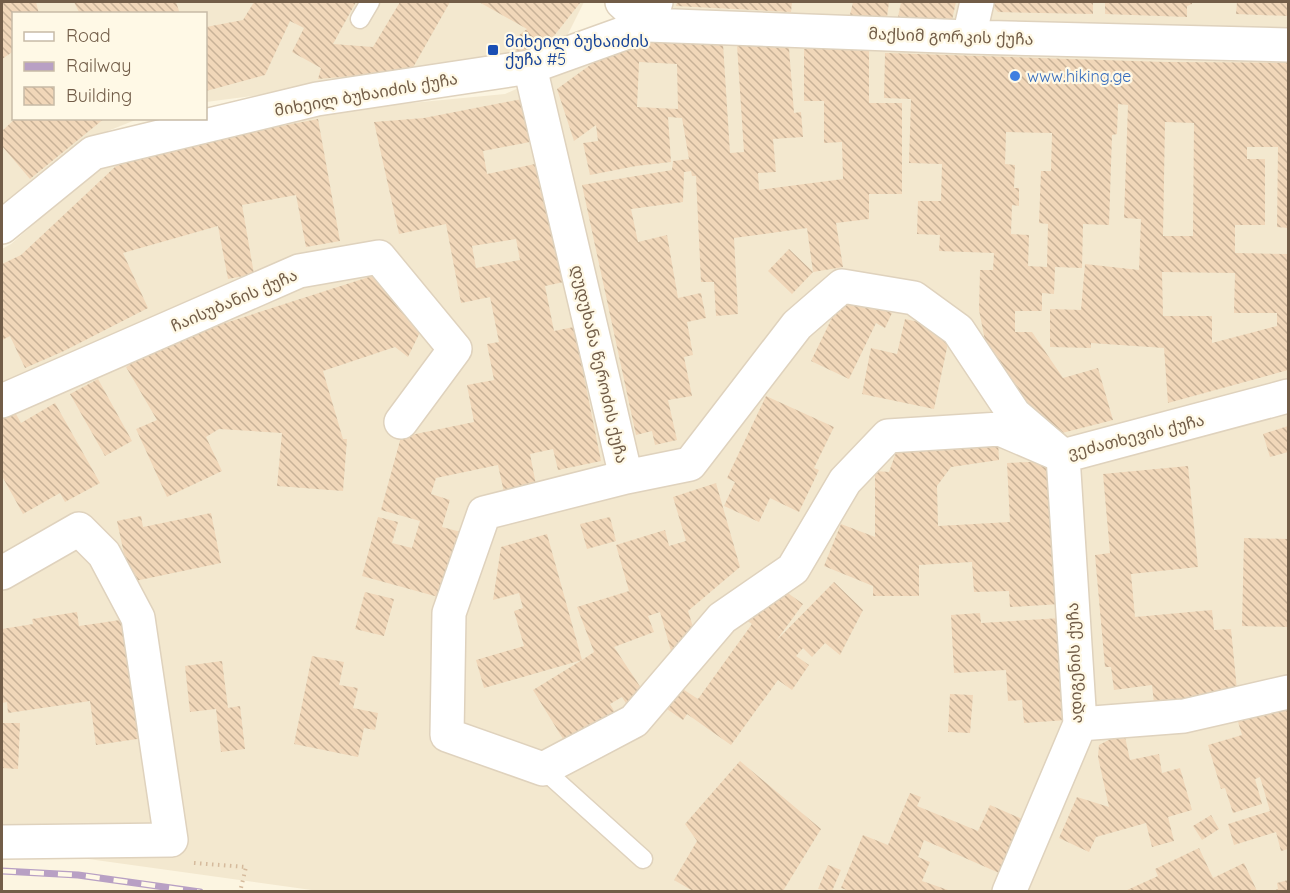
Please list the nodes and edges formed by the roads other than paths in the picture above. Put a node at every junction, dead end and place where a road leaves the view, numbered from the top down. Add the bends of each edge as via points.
1 (370, 2) edge
2 (622, 2) edge
3 (977, 2) edge
4 (651, 13) edge
5 (360, 20) dead end
6 (969, 37) junction
7 (1288, 45) edge
8 (530, 67) junction
9 (2, 227) edge
10 (1288, 396) edge
11 (2, 401) edge
12 (401, 422) dead end
13 (1063, 456) junction
14 (627, 477) junction
15 (2, 573) edge
16 (1288, 692) edge
17 (1080, 724) junction
18 (543, 769) junction
19 (2, 842) edge
20 (643, 859) dead end
21 (1008, 891) edge

1 - 5 lane
2 - 4 street
3 - 6 street
4 - 6 street, მაქსიმ გორკის ქუჩა
4 - 8 street, მიხეილ ბუხაიძის ქუჩა
6 - 7 street, მაქსიმ გორკის ქუჩა
8 - 9 street, მიხეილ ბუხაიძის ქუჩა via 317,99 93,153
8 - 14 street, დუდუხანა წეროძის ქუჩა
10 - 13 street, ვეძათხევის ქუჩა
11 - 12 street, ჩაისუბანის ქუჩა via 299,271 379,257 455,349
13 - 14 street via 1014,414 958,330 914,298 842,285 797,325 690,464
13 - 17 street, ადიგენის ქუჩა
13 - 18 street, ვეძათხევის ქუჩა via 1000,429 888,436 845,481 793,569 722,618 634,721
14 - 18 street, დუდუხანა წეროძის ქუჩა via 484,513 449,613 447,735
15 - 19 street via 79,529 104,554 138,618 171,840
16 - 17 street via 1184,716
17 - 21 street, ადიგენის ქუჩა
18 - 20 lane

